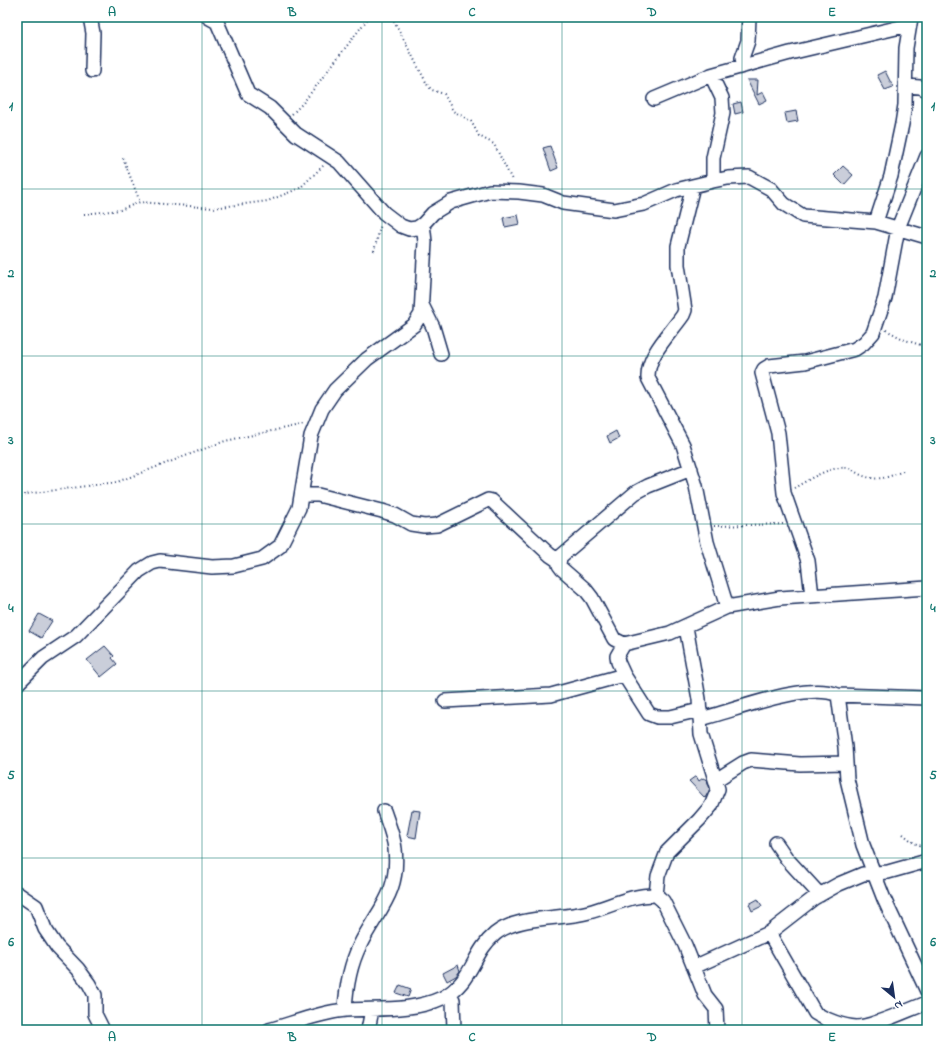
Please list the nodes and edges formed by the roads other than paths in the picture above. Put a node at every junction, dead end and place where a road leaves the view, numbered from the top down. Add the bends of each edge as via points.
1 (90, 17) edge
2 (749, 17) edge
3 (215, 19) edge
4 (910, 21) edge
5 (744, 66) junction
6 (92, 71) dead end
7 (711, 75) junction
8 (906, 86) junction
9 (927, 90) edge
10 (654, 99) dead end
11 (927, 156) edge
12 (713, 180) junction
13 (693, 186) junction
14 (876, 222) junction
15 (423, 224) junction
16 (898, 228) junction
17 (927, 236) edge
18 (422, 305) junction
19 (441, 354) dead end
20 (691, 469) junction
21 (302, 495) junction
22 (559, 561) junction
23 (927, 588) edge
24 (812, 596) junction
25 (727, 607) junction
26 (686, 627) junction
27 (624, 644) junction
28 (624, 675) junction
29 (17, 684) edge
30 (838, 695) junction
31 (927, 698) edge
32 (445, 701) dead end
33 (700, 715) junction
34 (846, 764) junction
35 (716, 780) junction
36 (384, 811) dead end
37 (776, 843) dead end
38 (927, 861) edge
39 (873, 872) junction
40 (17, 893) edge
41 (656, 895) junction
42 (820, 895) junction
43 (769, 933) junction
44 (694, 967) junction
45 (927, 991) edge
46 (450, 993) junction
47 (927, 1003) edge
48 (344, 1010) junction
49 (372, 1010) junction
50 (103, 1030) edge
51 (270, 1030) edge
52 (368, 1030) edge
53 (454, 1030) edge
54 (718, 1030) edge

1 - 6 street via 93,33
2 - 5 street via 748,41 742,58
3 - 15 street via 248,94 270,108 296,134 346,169 384,213 401,226 409,229
4 - 5 street
4 - 8 street via 905,62
5 - 7 street
7 - 10 street
7 - 12 street via 722,98 723,113 713,158
8 - 9 street
8 - 14 street via 902,124 891,176
11 - 16 street
12 - 13 street
12 - 14 street via 749,177 771,189 784,204 803,216
13 - 15 street via 676,190 644,204 614,210 563,203 543,195 490,191 451,202 433,213
13 - 20 street via 678,246 683,316 653,356 648,369 648,378 683,445
14 - 16 street
15 - 18 street via 425,242
16 - 17 street
16 - 24 street via 885,298 873,333 864,344 855,350 764,369 763,380 778,433 784,493 808,561
18 - 19 street via 433,327
18 - 21 street via 421,314 414,324 367,359 335,390 322,409 311,436
20 - 22 street via 635,493 563,554
20 - 25 street via 701,503 707,542
21 - 22 street via 318,495 382,511 410,524 424,526 436,525 488,500 492,501
21 - 29 street via 300,508 280,546 274,552 262,559 234,566 212,567 169,561 152,563 139,570 76,636 43,658
22 - 27 street via 562,569 592,598 614,639
23 - 24 street
24 - 25 street via 780,598
25 - 26 street
26 - 27 street via 654,638
26 - 33 street via 700,699
27 - 28 street via 617,656
28 - 32 street via 551,695
28 - 33 street via 649,714 657,717
30 - 31 street
30 - 33 street via 822,691 783,696
30 - 34 street
33 - 35 street via 704,747
34 - 35 street via 751,760
34 - 39 street via 859,832
35 - 41 street via 718,789 711,806 664,856
36 - 48 street via 395,849 390,894 360,944 346,992
37 - 42 street
38 - 39 street via 888,872
39 - 42 street via 839,884
39 - 45 street
40 - 50 street via 36,906 45,929 57,947 78,969 92,990 95,995 95,1014
41 - 44 street via 663,901
41 - 46 street via 619,901 588,912 526,921 506,927 495,933 484,946 466,978
42 - 43 street
43 - 44 street
43 - 47 street via 815,1012 821,1017 856,1027
44 - 54 street via 705,995 716,1008
46 - 49 street via 417,1005
46 - 53 street
48 - 49 street
48 - 51 street
49 - 52 street

